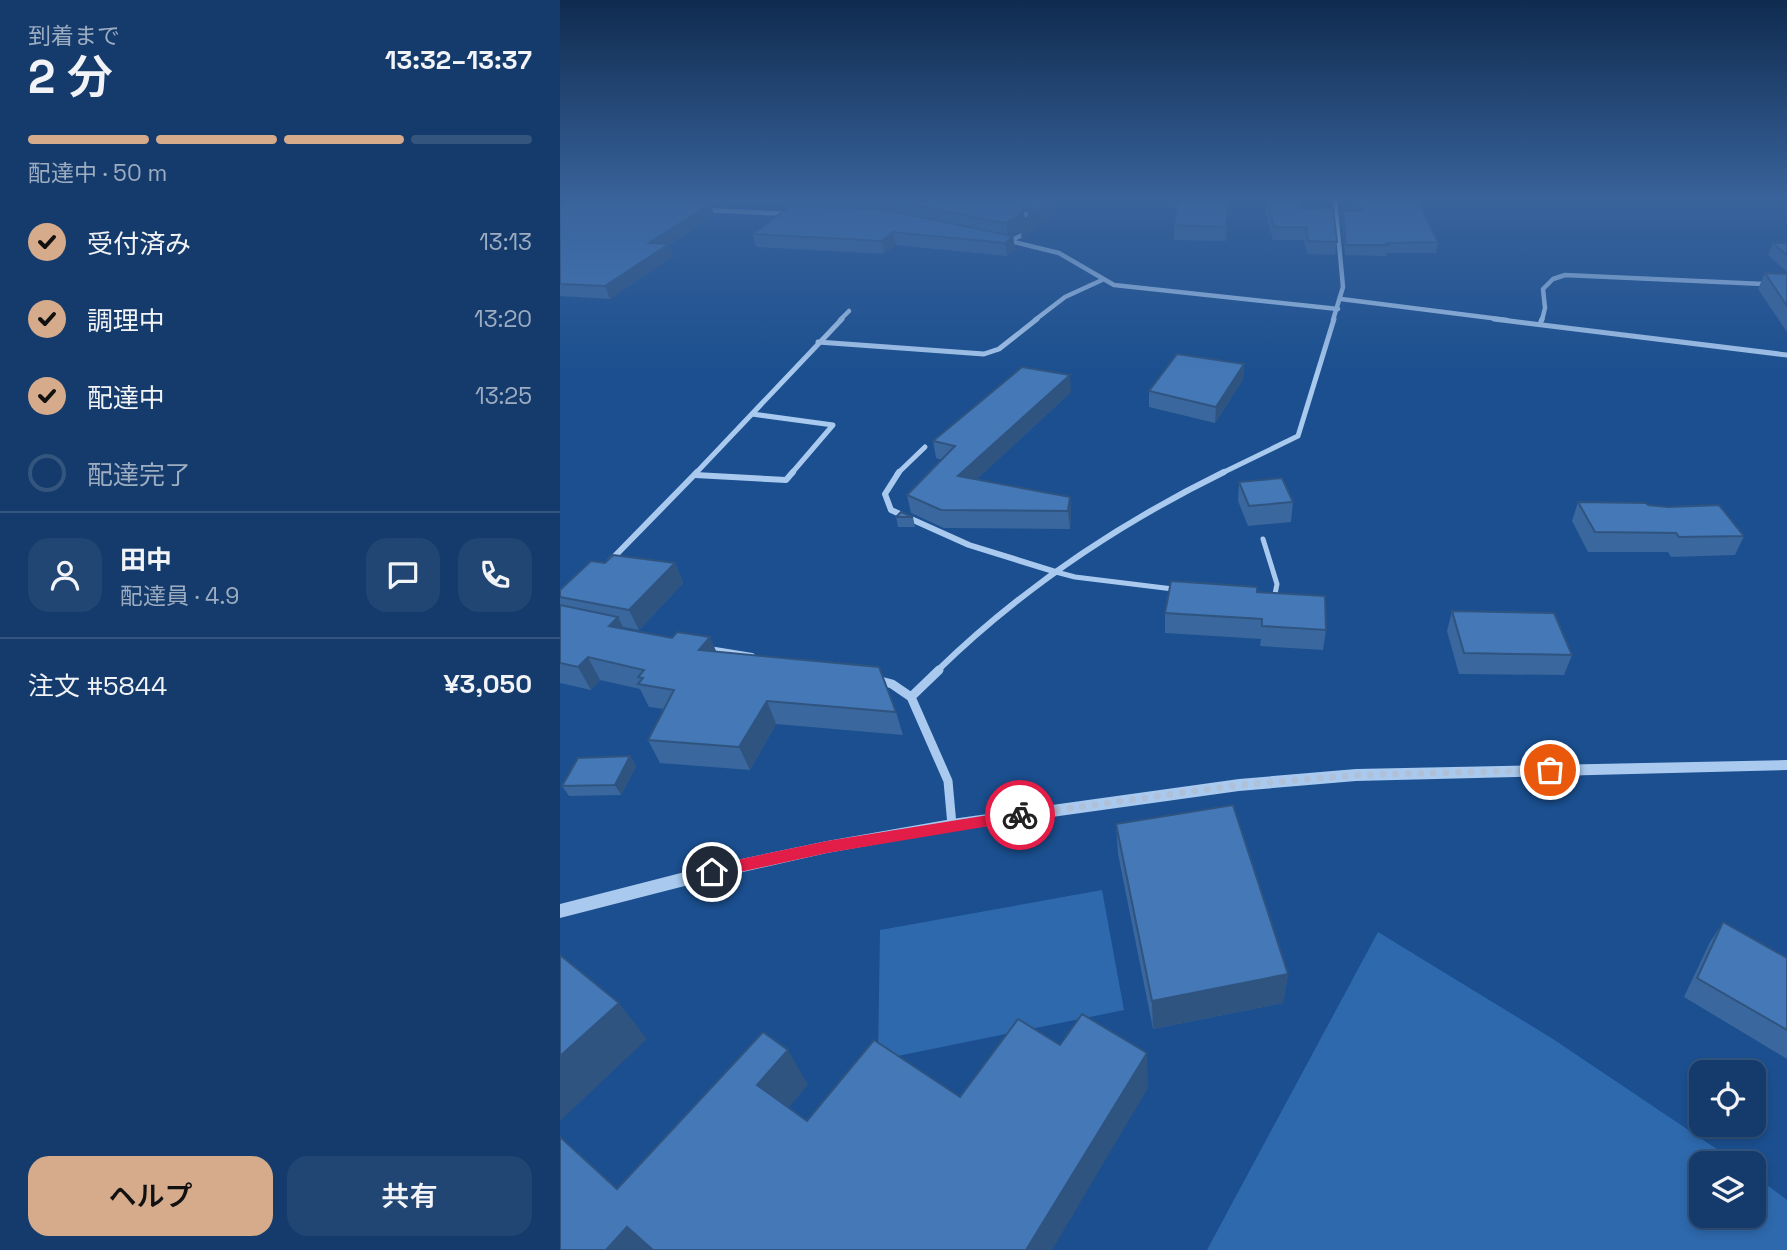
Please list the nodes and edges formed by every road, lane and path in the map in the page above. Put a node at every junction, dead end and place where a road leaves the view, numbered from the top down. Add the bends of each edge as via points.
1 (1067, 258) edge
2 (1340, 258) edge
3 (1102, 280) junction
4 (1787, 285) edge
5 (1341, 299) junction
6 (1338, 309) junction
7 (849, 311) dead end
8 (1540, 324) junction
9 (818, 342) junction
10 (1787, 355) edge
11 (752, 414) junction
12 (925, 447) dead end
13 (695, 475) junction
14 (1263, 539) dead end
15 (608, 563) edge
16 (1056, 572) junction
17 (1181, 590) edge
18 (1262, 599) edge
19 (704, 648) edge
20 (766, 659) edge
21 (870, 679) edge
22 (911, 696) junction
23 (1787, 765) edge
24 (952, 825) junction
25 (560, 911) edge

1 - 3 street
2 - 5 street
3 - 6 street via 1160,292
3 - 9 street via 1065,297 999,349 984,354
4 - 8 street via 1565,275 1548,280 1543,288
5 - 6 street
5 - 8 street
6 - 16 street via 1298,436 1167,500
7 - 9 street
8 - 10 street
9 - 11 street
11 - 13 street
11 - 13 street via 834,425 786,480
12 - 16 street via 897,474 885,495 891,510 969,545
13 - 15 street
14 - 18 lane via 1277,584 1274,598
16 - 17 lane
16 - 22 street via 961,648
19 - 20 street
21 - 22 street via 892,684
22 - 24 street via 948,780
23 - 24 street via 1356,775 1239,785
24 - 25 street via 712,872

